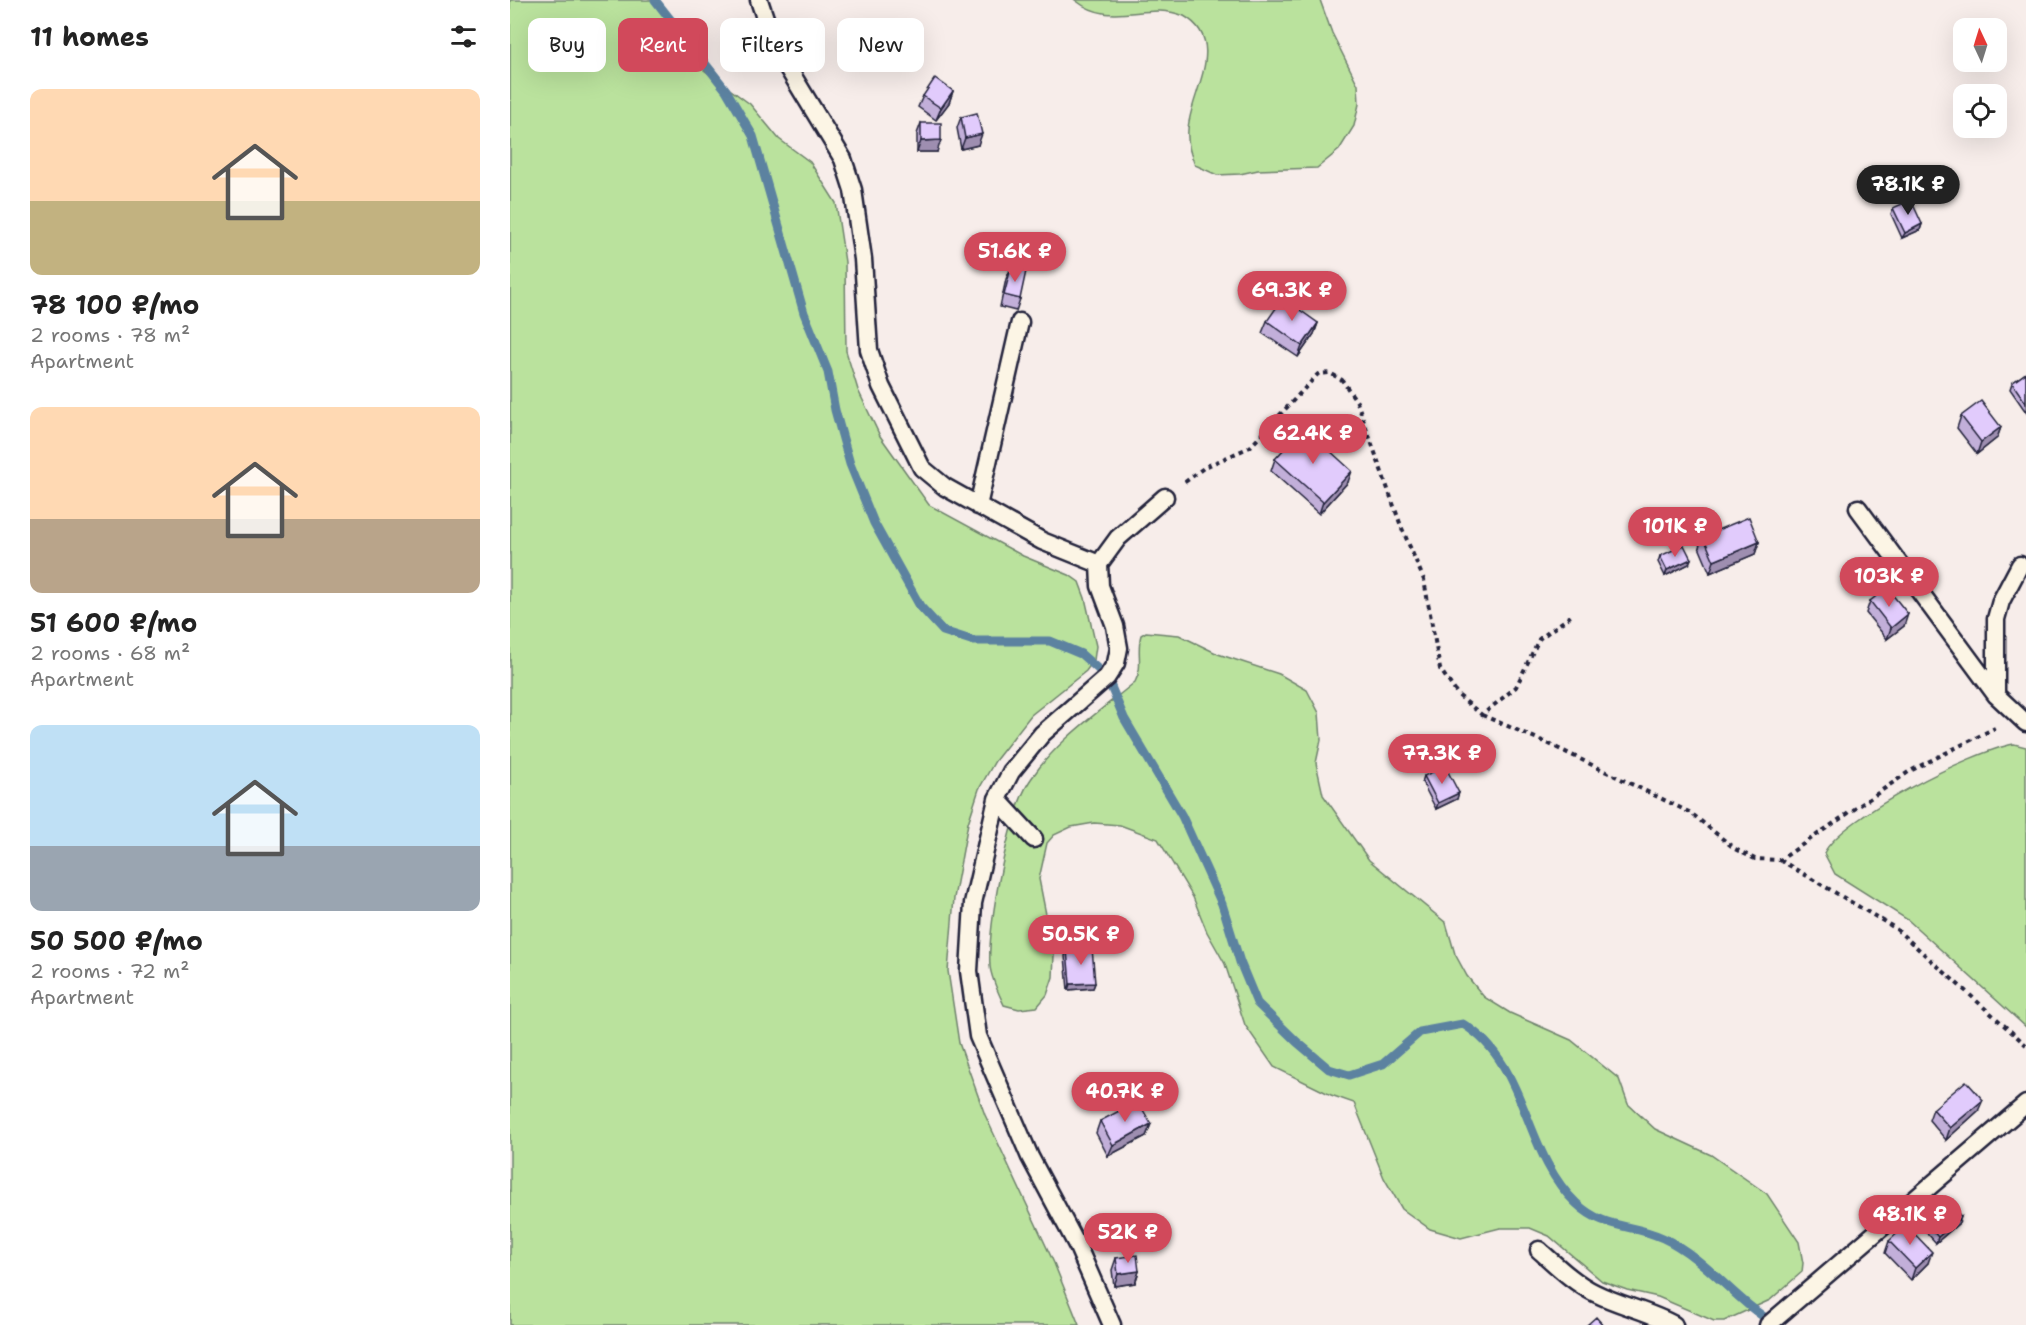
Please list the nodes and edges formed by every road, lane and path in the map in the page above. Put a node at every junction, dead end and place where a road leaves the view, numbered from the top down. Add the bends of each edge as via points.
1 (759, 0) edge
2 (1020, 321) dead end
3 (1165, 497) joint
4 (978, 506) junction
5 (1858, 508) dead end
6 (1099, 564) junction
7 (2020, 565) dead end
8 (1572, 615) dead end
9 (1996, 695) junction
10 (1482, 715) junction
11 (2021, 719) edge
12 (997, 800) junction
13 (1034, 839) dead end
14 (1780, 860) junction
15 (2026, 1045) edge
16 (2026, 1104) edge
17 (1539, 1250) dead end
18 (1112, 1325) edge
19 (1674, 1325) edge
20 (1768, 1325) edge

1 - 4 lane via 774,45 843,159 853,190 863,259 869,350 881,386 922,468
2 - 4 lane
3 - 6 lane via 1118,538
3 - 10 path via 1205,467 1250,447 1318,374 1342,380 1357,402 1424,580 1440,669 1458,695
4 - 6 lane via 1042,541
5 - 9 lane
6 - 12 lane via 1100,586 1116,626 1116,663 1107,676 1042,734 1011,772
7 - 9 lane via 1996,619
8 - 10 path via 1539,639 1516,687
9 - 11 lane
10 - 14 path via 1691,813 1755,860
11 - 14 path via 1910,771
12 - 13 lane
12 - 18 lane via 973,903 969,971 978,1036 1030,1156 1078,1247
14 - 15 path via 1895,928
16 - 20 lane
17 - 19 lane via 1595,1294

